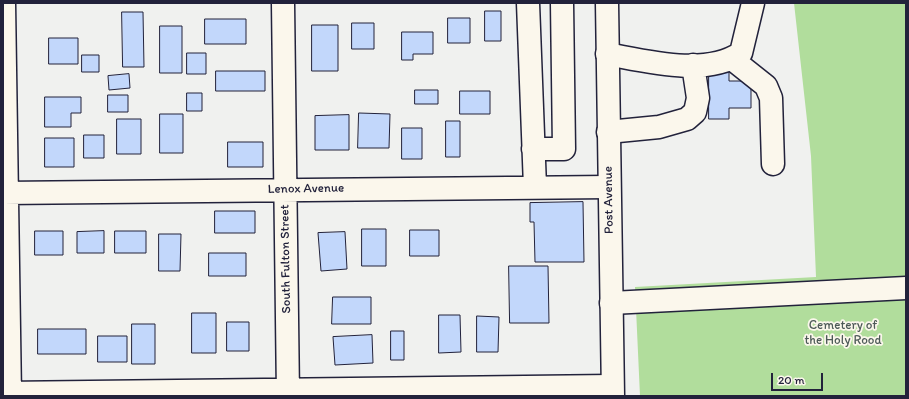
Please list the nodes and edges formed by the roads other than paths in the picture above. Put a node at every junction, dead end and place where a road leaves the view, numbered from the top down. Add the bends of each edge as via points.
1 (4, 3) edge
2 (283, 3) edge
3 (528, 3) edge
4 (562, 3) edge
5 (607, 3) edge
6 (753, 3) edge
7 (607, 54) junction
8 (732, 59) junction
9 (693, 65) junction
10 (608, 132) junction
11 (534, 149) junction
12 (773, 164) dead end
13 (535, 187) junction
14 (609, 187) junction
15 (285, 189) junction
16 (5, 193) edge
17 (906, 288) edge
18 (611, 303) junction
19 (525, 391) edge
20 (613, 391) edge
21 (288, 392) edge
22 (458, 392) edge
23 (7, 394) edge

1 - 16 street
2 - 15 street, South Fulton Street
3 - 11 street
4 - 11 street via 564,149
5 - 7 street, Post Avenue
6 - 8 street via 741,53
7 - 9 street via 680,66
7 - 10 street, Post Avenue
8 - 9 street
8 - 12 street via 766,86 771,98
9 - 10 street via 698,98 695,112 687,119 659,127
10 - 14 street, Post Avenue
11 - 13 street
13 - 14 street, Lenox Avenue
13 - 15 street, Lenox Avenue
14 - 18 street, Post Avenue
15 - 16 street, Lenox Avenue
15 - 21 street, South Fulton Street
16 - 23 street
17 - 18 street
18 - 20 street, Post Avenue
19 - 20 street
19 - 22 street
21 - 22 street
21 - 23 street

